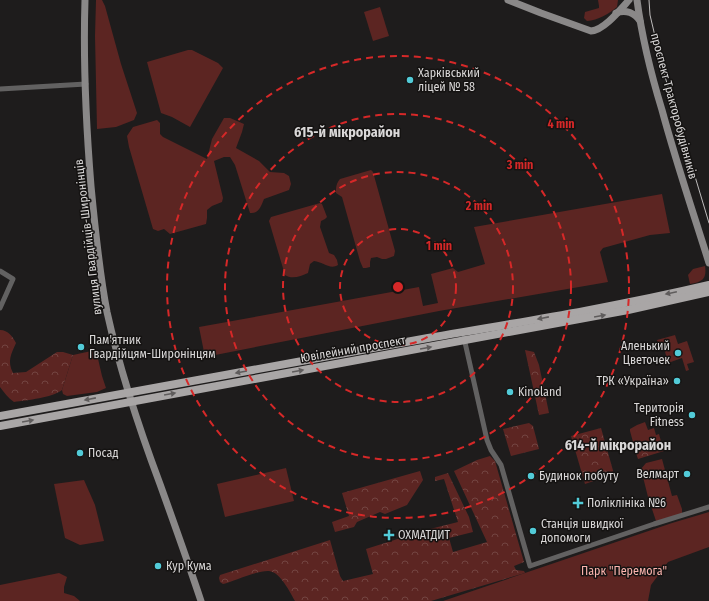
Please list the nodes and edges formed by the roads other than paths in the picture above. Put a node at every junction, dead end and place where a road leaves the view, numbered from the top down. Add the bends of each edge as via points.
1 (85, 0) edge
2 (508, 0) edge
3 (629, 0) edge
4 (637, 0) edge
5 (616, 13) junction
6 (640, 22) junction
7 (86, 84) junction
8 (0, 89) edge
9 (709, 263) edge
10 (0, 271) edge
11 (709, 285) edge
12 (709, 292) edge
13 (0, 308) edge
14 (515, 327) junction
15 (464, 336) junction
16 (128, 392) junction
17 (132, 401) junction
18 (0, 416) edge
19 (0, 426) edge
20 (709, 507) edge
21 (201, 601) edge

1 - 7 main road, вулиця Гвардійців-Широнінців
2 - 5 main road via 591,31 602,27
3 - 5 main road
4 - 6 main road, проспект Тракторобудівників
5 - 6 main road via 630,13
6 - 9 main road, проспект Тракторобудівників via 670,140
7 - 8 street
7 - 16 main road, вулиця Гвардійців-Широнінців via 92,188 102,278 107,313
10 - 13 street via 13,279
11 -> 14 main road, Ювілейний проспект
14 -> 12 main road, Ювілейний проспект via 628,310
14 - 15 main road, Ювілейний проспект
15 -> 16 main road, Ювілейний проспект
17 -> 15 main road, Ювілейний проспект
15 - 20 street via 488,440 501,465 530,566
16 - 17 main road, вулиця Гвардійців-Широнінців
16 -> 18 main road, Ювілейний проспект
19 -> 17 main road, Ювілейний проспект
17 - 21 main road, вулиця Гвардійців-Широнінців

